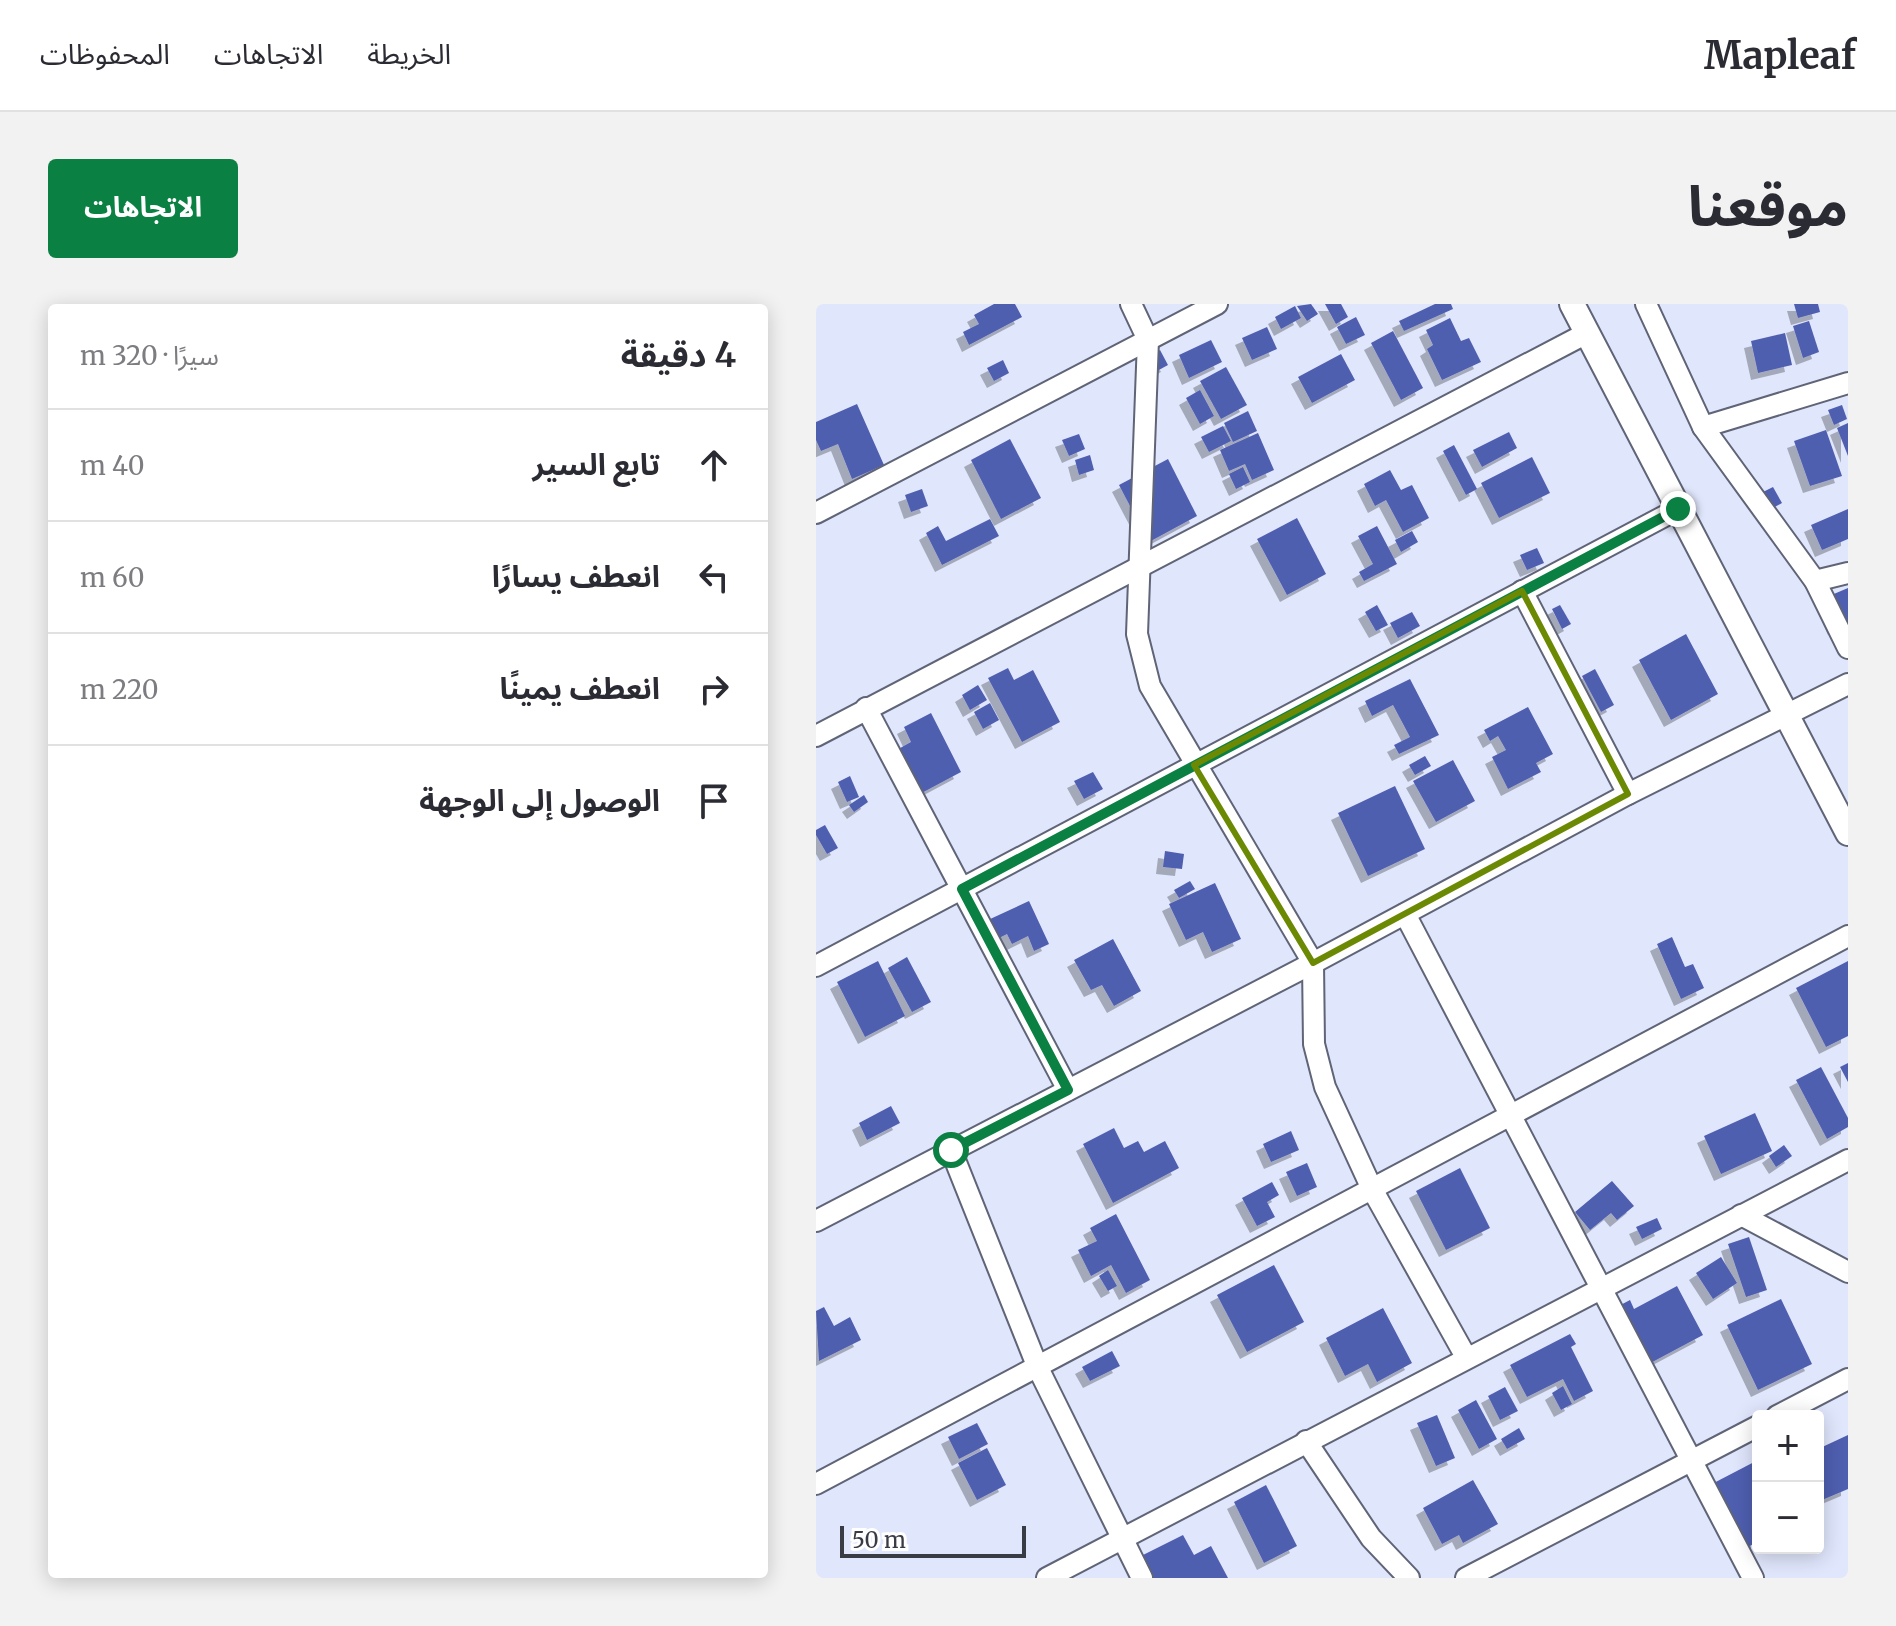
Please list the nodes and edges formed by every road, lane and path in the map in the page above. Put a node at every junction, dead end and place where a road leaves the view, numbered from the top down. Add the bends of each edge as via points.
1 (1131, 304) edge
2 (1217, 304) edge
3 (1572, 304) edge
4 (1646, 304) edge
5 (1587, 333) junction
6 (1148, 340) junction
7 (1848, 383) edge
8 (1703, 427) junction
9 (1678, 509) junction
10 (816, 513) edge
11 (1140, 564) junction
12 (1848, 573) edge
13 (1815, 581) junction
14 (1522, 591) junction
15 (1848, 648) edge
16 (1848, 684) edge
17 (866, 708) junction
18 (1784, 713) junction
19 (816, 736) edge
20 (1194, 765) junction
21 (1628, 794) junction
22 (1848, 833) edge
23 (962, 889) junction
24 (1405, 914) junction
25 (1848, 936) edge
26 (1313, 963) junction
27 (816, 966) edge
28 (1068, 1090) junction
29 (1509, 1117) junction
30 (951, 1150) junction
31 (1848, 1160) edge
32 (1372, 1189) junction
33 (1741, 1215) junction
34 (816, 1221) edge
35 (1848, 1272) edge
36 (1600, 1288) junction
37 (1466, 1357) junction
38 (1038, 1368) junction
39 (1848, 1379) edge
40 (1789, 1410) edge
41 (1752, 1429) edge
42 (1306, 1441) junction
43 (1691, 1460) junction
44 (816, 1484) edge
45 (1122, 1540) junction
46 (1047, 1578) edge
47 (1142, 1578) edge
48 (1409, 1578) edge
49 (1466, 1578) edge
50 (1753, 1578) edge

1 - 6 street
2 - 6 street
3 - 5 street
4 - 8 street
5 - 9 street
5 - 11 street
6 - 10 street
6 - 11 street
7 - 8 street
8 - 13 street
9 - 14 street
9 - 18 street
11 - 17 street
11 - 20 street via 1137,634 1150,686
12 - 13 street
13 - 15 street
14 - 20 street
14 - 21 street
16 - 18 street
17 - 19 street
17 - 23 street
18 - 21 street
18 - 22 street
20 - 23 street
20 - 26 street
21 - 24 street
23 - 27 street
23 - 28 street
24 - 26 street
24 - 29 street
25 - 29 street
26 - 28 street
26 - 32 street via 1314,1044 1325,1087
28 - 30 street
29 - 32 street
29 - 36 street
30 - 34 street
30 - 38 street
31 - 33 street
32 - 37 street
32 - 38 street
33 - 35 street
33 - 36 street
36 - 37 street
36 - 43 street
37 - 42 street
38 - 44 street
38 - 45 street
39 - 40 street
41 - 43 street
42 - 45 street
42 - 48 street via 1371,1538
43 - 49 street
43 - 50 street
45 - 46 street
45 - 47 street

